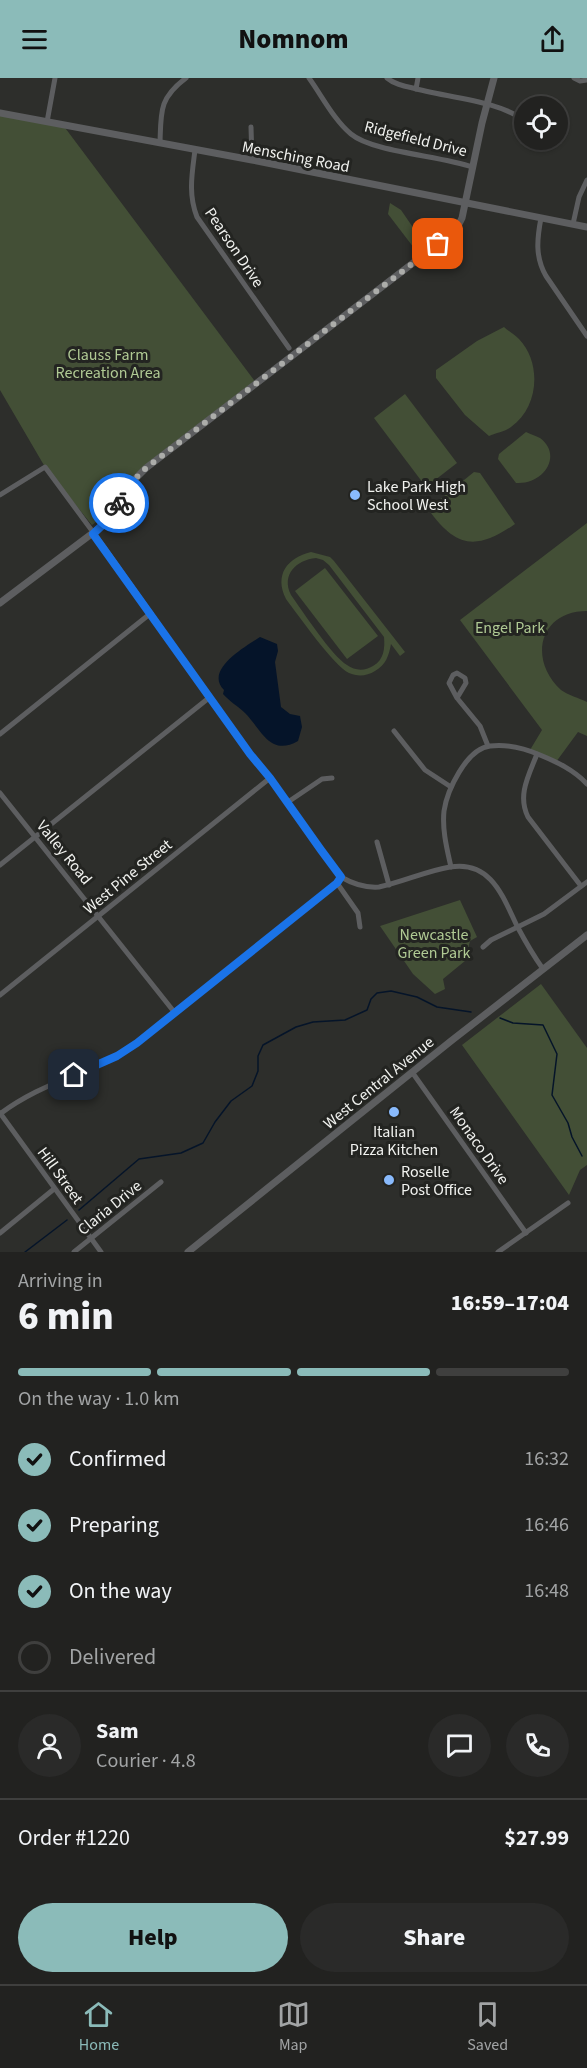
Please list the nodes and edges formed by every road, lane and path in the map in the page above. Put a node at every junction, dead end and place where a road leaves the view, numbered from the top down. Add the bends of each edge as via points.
1 (55, 78) edge
2 (186, 78) edge
3 (309, 78) edge
4 (387, 78) edge
5 (418, 78) edge
6 (494, 78) edge
7 (574, 78) edge
8 (587, 80) edge
9 (416, 89) junction
10 (487, 105) junction
11 (0, 113) edge
12 (514, 114) edge
13 (46, 122) junction
14 (251, 127) dead end
15 (160, 143) junction
16 (195, 150) junction
17 (252, 160) junction
18 (472, 167) junction
19 (587, 180) edge
20 (465, 204) junction
21 (541, 218) junction
22 (573, 224) junction
23 (587, 227) edge
24 (587, 336) edge
25 (289, 348) dead end
26 (0, 495) edge
27 (93, 534) junction
28 (0, 603) edge
29 (151, 613) junction
30 (210, 697) junction
31 (457, 698) dead end
32 (394, 731) dead end
33 (0, 734) edge
34 (488, 746) junction
35 (537, 754) junction
36 (270, 778) junction
37 (332, 778) dead end
38 (587, 784) edge
39 (451, 787) junction
40 (0, 793) edge
41 (288, 802) junction
42 (35, 837) junction
43 (377, 842) dead end
44 (0, 865) edge
45 (451, 867) junction
46 (341, 877) junction
47 (587, 882) edge
48 (337, 883) junction
49 (388, 885) junction
50 (581, 886) junction
51 (99, 916) junction
52 (518, 926) junction
53 (360, 927) dead end
54 (587, 935) edge
55 (483, 947) dead end
56 (543, 969) junction
57 (0, 995) edge
58 (176, 1013) junction
59 (412, 1072) junction
60 (0, 1114) edge
61 (161, 1182) dead end
62 (54, 1190) junction
63 (568, 1203) dead end
64 (0, 1233) edge
65 (526, 1233) junction
66 (90, 1239) junction
67 (74, 1252) edge
68 (101, 1252) edge
69 (188, 1252) edge
70 (498, 1252) edge

1 - 13 street
2 - 15 street via 165,99
3 - 18 street, Ridgefield Drive via 356,138
4 - 9 street
5 - 9 street
6 - 10 street
7 - 8 street
9 - 10 street
10 - 12 street
10 - 18 street
11 - 13 street, Mensching Road
13 - 15 street, Mensching Road
14 - 17 street
15 - 16 street, Mensching Road
16 - 17 street, Mensching Road
16 - 25 street, Pearson Drive via 190,187 197,218
17 - 20 street, Mensching Road
18 - 20 street
19 - 22 street
20 - 21 street, Mensching Road
20 - 27 street via 456,230 146,468 130,484 110,518
21 - 22 street, Mensching Road
21 - 24 street via 537,240 541,267
22 - 23 street, Mensching Road
26 - 27 street via 45,466
27 - 28 street
27 - 29 street
29 - 30 street
29 - 33 street
30 - 36 street
30 - 42 street
31 - 34 street via 480,726
32 - 39 street via 425,770
34 - 35 street via 523,748
34 - 39 street via 468,760
35 - 38 street via 574,772
35 - 50 street via 522,797 523,808
36 - 41 street
36 - 51 street, West Pine Street
37 - 41 street via 322,779
39 - 45 street via 444,812
40 - 42 street, Valley Road
41 - 46 street
42 - 44 street
42 - 51 street, Valley Road
43 - 49 street
45 - 49 street
45 - 52 street via 472,868 492,880
46 - 48 street
46 - 49 street via 368,887
47 - 50 street
48 - 53 street via 358,913
48 - 58 street
50 - 52 street via 544,914
51 - 57 street, West Pine Street
51 - 58 street, Valley Road
52 - 55 street
52 - 56 street
54 - 56 street, West Central Avenue
56 - 59 street, West Central Avenue
58 - 60 street via 117,1056 31,1093
59 - 65 street, Monaco Drive
59 - 69 street, West Central Avenue
60 - 62 street, Hill Street
61 - 66 street, Claria Drive
62 - 64 street
62 - 66 street, Hill Street
63 - 65 street
65 - 70 street
66 - 67 street, Claria Drive
66 - 68 street, Hill Street

